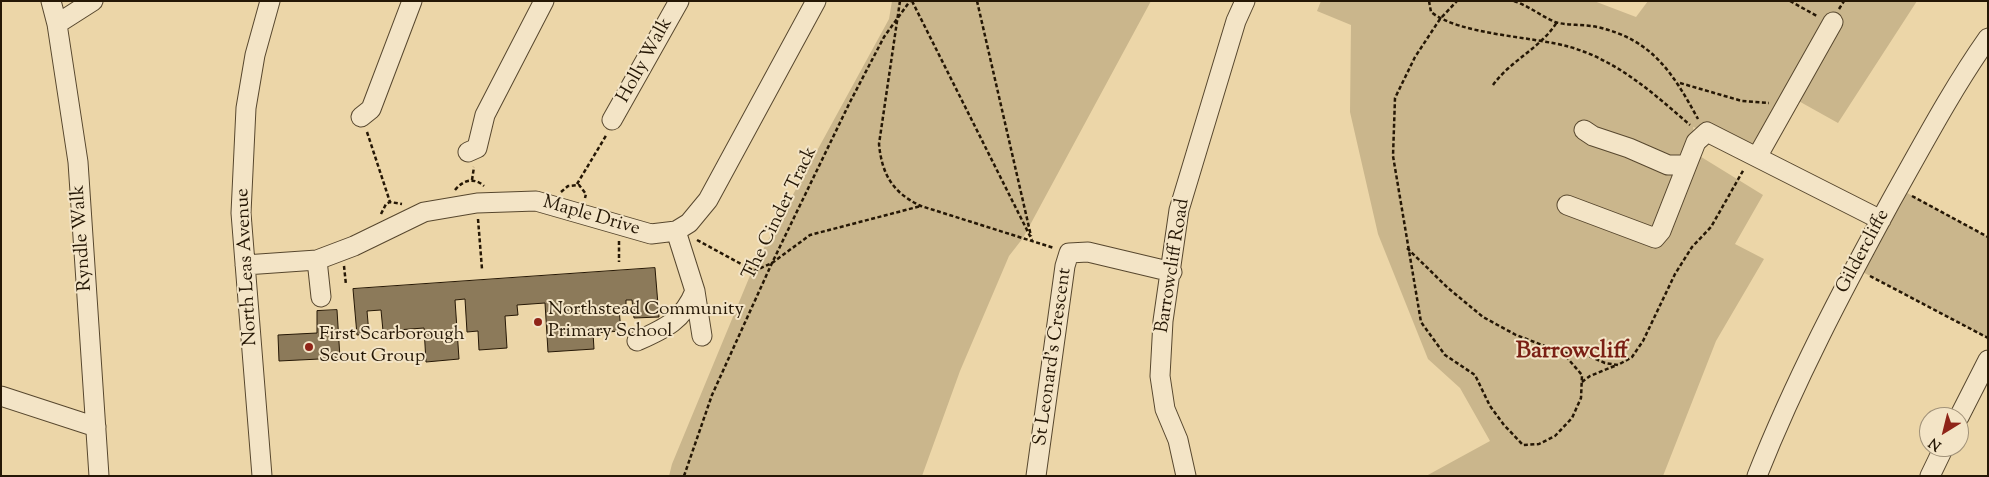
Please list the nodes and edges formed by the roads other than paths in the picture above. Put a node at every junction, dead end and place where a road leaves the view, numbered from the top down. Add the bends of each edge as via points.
1 (51, 1) edge
2 (93, 1) edge
3 (270, 1) edge
4 (412, 1) edge
5 (544, 1) edge
6 (679, 1) edge
7 (816, 1) edge
8 (1245, 1) edge
9 (1833, 23) road end
10 (57, 24) junction
11 (1988, 38) edge
12 (361, 116) road end
13 (612, 120) road end
14 (1584, 130) dead end
15 (468, 152) dead end
16 (1755, 156) junction
17 (1686, 166) junction
18 (1567, 205) dead end
19 (1881, 220) junction
20 (682, 227) junction
21 (316, 260) junction
22 (245, 265) junction
23 (1172, 272) junction
24 (695, 291) junction
25 (321, 297) dead end
26 (702, 336) dead end
27 (637, 341) dead end
28 (1988, 360) edge
29 (1, 396) edge
30 (1964, 407) edge
31 (96, 427) junction
32 (1939, 457) edge
33 (99, 476) edge
34 (262, 476) edge
35 (1036, 476) edge
36 (1186, 476) edge
37 (1757, 476) edge
38 (1930, 476) edge

1 - 10 street, Ryndle Walk
2 - 10 street
3 - 22 street, North Leas Avenue via 254,55 246,108 241,213
4 - 12 street via 371,109
5 - 15 street via 485,115 477,148
6 - 13 street, Holly Walk
7 - 20 street via 708,200
8 - 23 street, Barrowcliff Road via 1180,210
9 - 16 street
10 - 31 street, Ryndle Walk via 78,162
11 - 19 street, Gildercliffe via 1932,128
14 - 17 street via 1668,165
16 - 17 street via 1707,132 1696,142
16 - 19 street
17 - 18 street via 1661,231 1655,238
19 - 37 street, Gildercliffe via 1819,335 1784,408
20 - 21 street, Maple Drive via 651,234 536,201 477,203 424,212 354,246
20 - 24 street
21 - 22 street, Maple Drive
21 - 25 street
22 - 34 street, North Leas Avenue
23 - 35 street, St Leonard's Crescent via 1088,252 1069,253
23 - 36 street, Barrowcliff Road via 1163,321 1160,376 1165,409 1178,440
24 - 26 street
24 - 27 street via 681,316
28 - 30 street
29 - 31 street
31 - 33 street, Ryndle Walk
32 - 38 street

